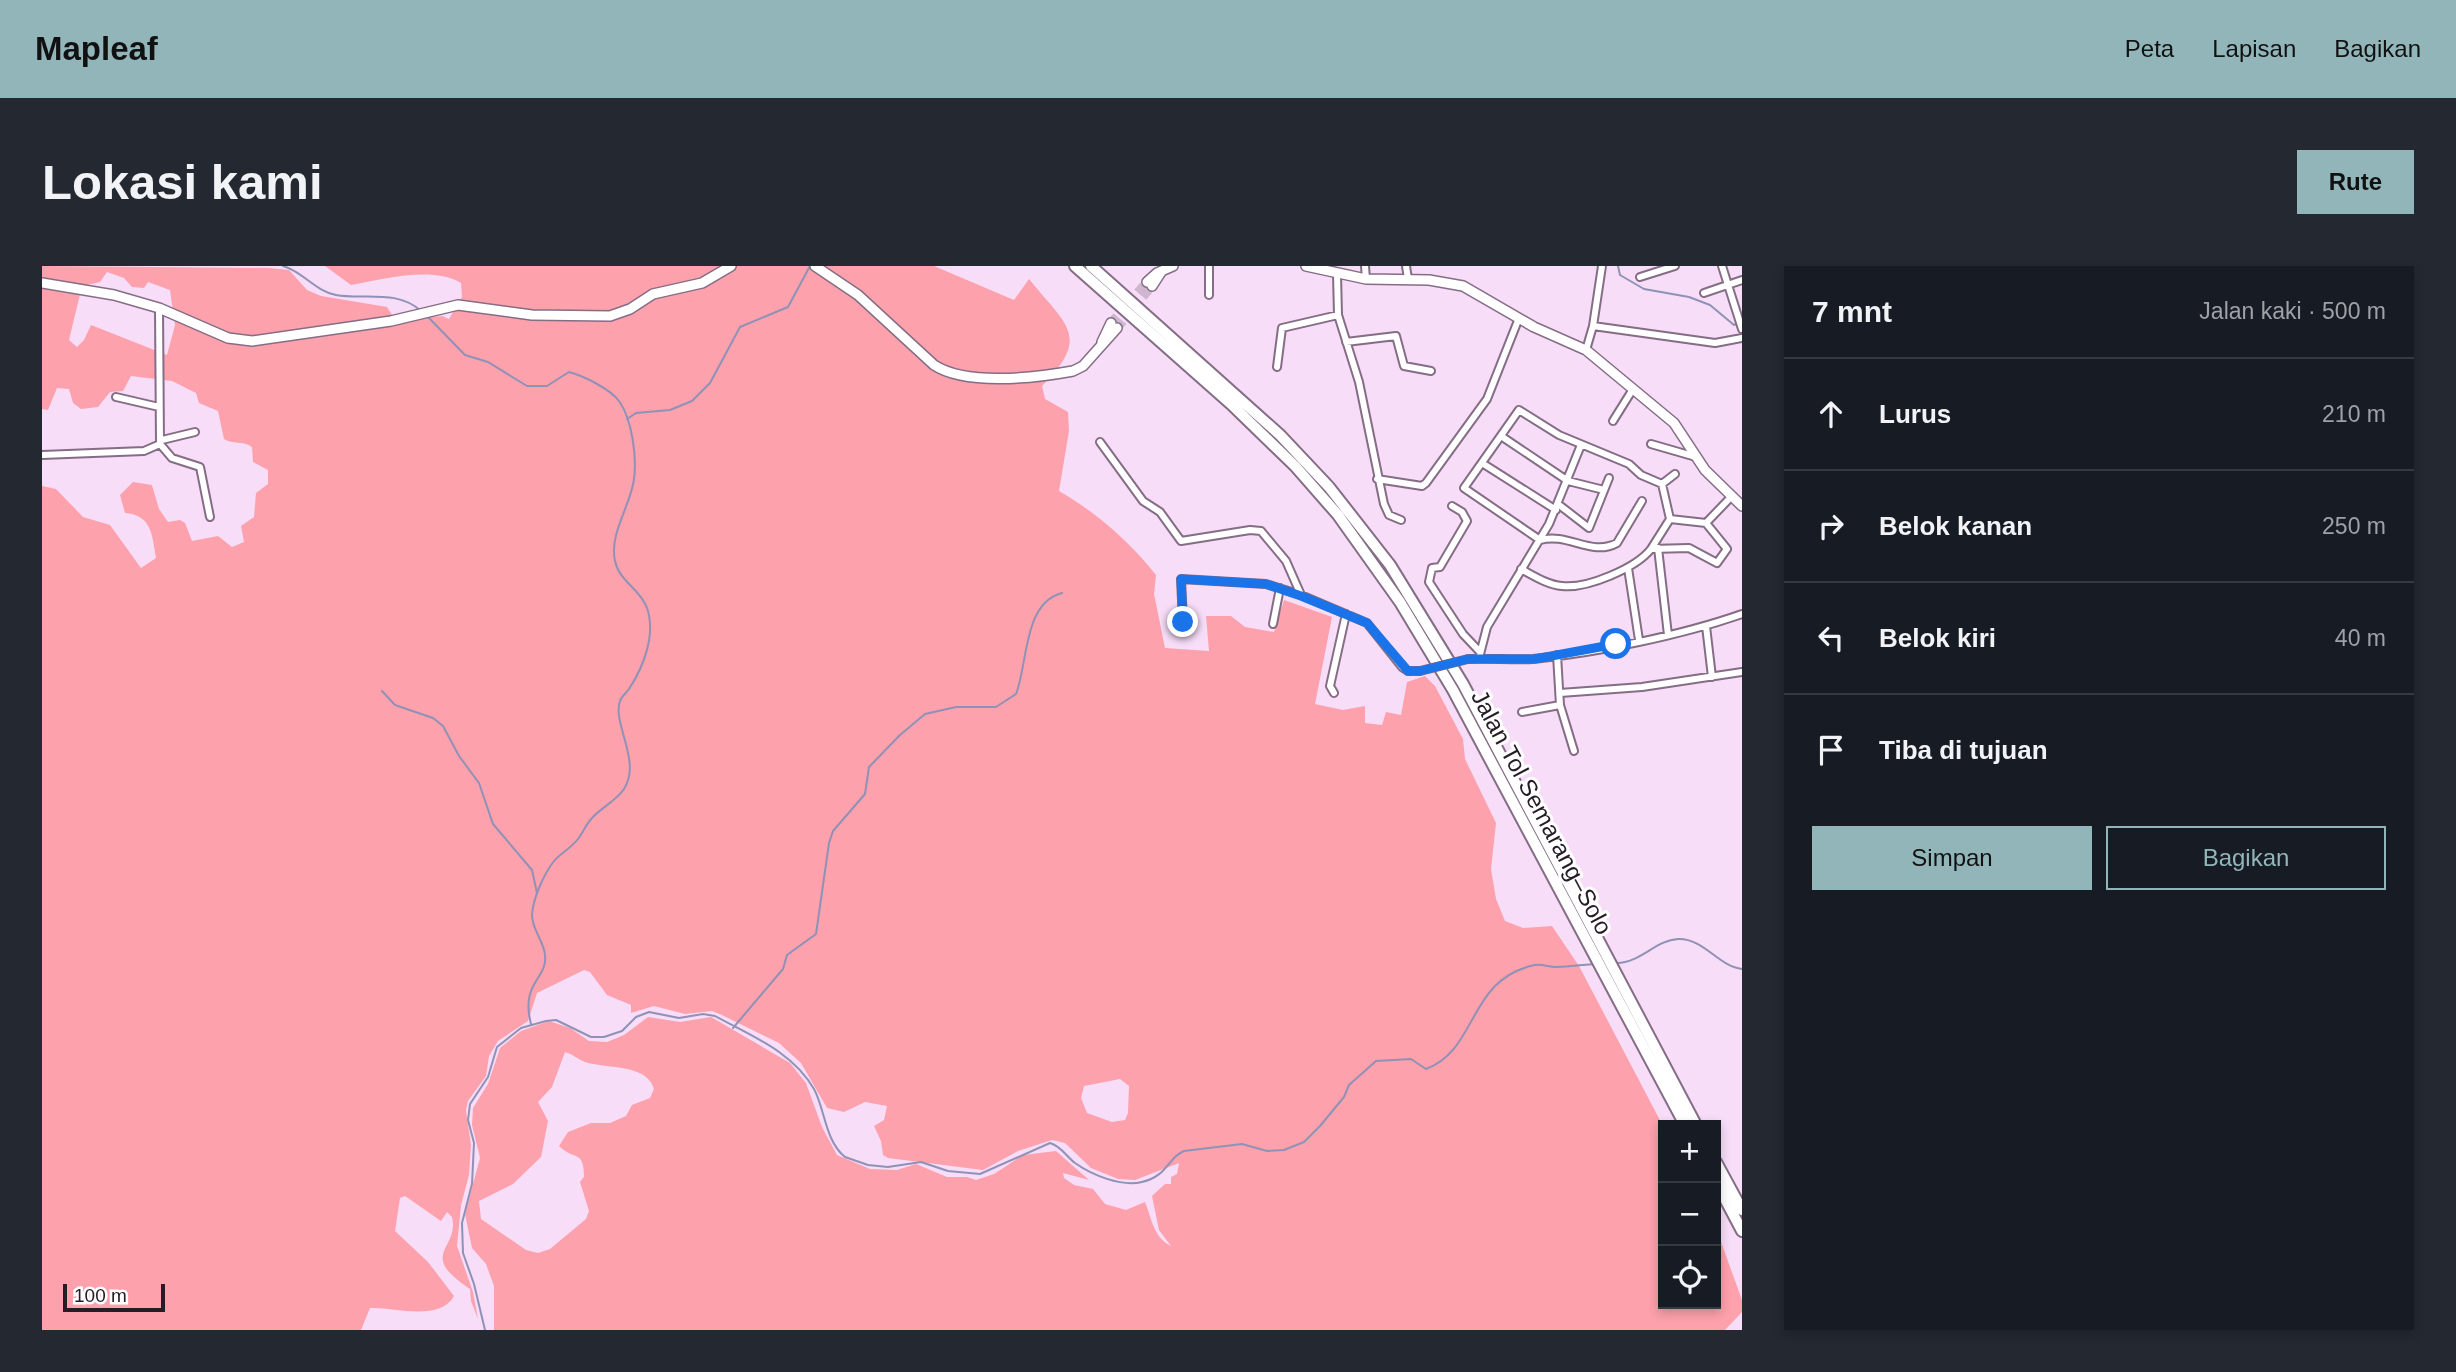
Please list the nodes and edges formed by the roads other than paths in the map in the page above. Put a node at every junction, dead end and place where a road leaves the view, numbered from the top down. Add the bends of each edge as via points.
1 (731, 266) edge
2 (816, 266) edge
3 (1067, 266) edge
4 (1076, 266) edge
5 (1091, 266) edge
6 (1174, 266) edge
7 (1209, 266) edge
8 (1306, 266) edge
9 (1365, 266) edge
10 (1406, 266) edge
11 (1602, 266) edge
12 (1675, 266) edge
13 (1721, 266) edge
14 (1337, 274) junction
15 (1640, 277) dead end
16 (1366, 279) junction
17 (1408, 279) junction
18 (1742, 280) edge
19 (42, 283) edge
20 (1149, 284) tunnel mouth
21 (1728, 285) junction
22 (1104, 291) junction
23 (1704, 293) dead end
24 (1209, 295) dead end
25 (159, 308) junction
26 (1338, 315) junction
27 (1519, 318) junction
28 (1114, 325) tunnel mouth
29 (1593, 326) junction
30 (1742, 328) edge
31 (1742, 338) edge
32 (1346, 342) junction
33 (1586, 350) junction
34 (1277, 367) dead end
35 (1431, 370) dead end
36 (1633, 388) junction
37 (116, 397) dead end
38 (159, 407) junction
39 (1614, 421) dead end
40 (195, 432) dead end
41 (1501, 436) junction
42 (161, 442) junction
43 (1100, 442) dead end
44 (1651, 444) dead end
45 (1581, 445) junction
46 (42, 455) edge
47 (1696, 457) junction
48 (1482, 463) junction
49 (1675, 474) dead end
50 (1609, 478) dead end
51 (1377, 479) junction
52 (1568, 481) junction
53 (1662, 485) junction
54 (1604, 490) junction
55 (1731, 497) junction
56 (1642, 501) dead end
57 (1452, 506) dead end
58 (1742, 506) edge
59 (1557, 507) junction
60 (210, 517) dead end
61 (1670, 519) junction
62 (1401, 520) dead end
63 (1706, 523) junction
64 (1540, 540) junction
65 (1654, 549) junction
66 (1628, 568) junction
67 (1521, 569) junction
68 (1280, 588) junction
69 (1301, 596) junction
70 (1346, 614) junction
71 (1742, 614) edge
72 (1183, 622) dead end
73 (1273, 624) dead end
74 (1706, 626) junction
75 (1668, 635) junction
76 (1639, 640) junction
77 (1479, 655) junction
78 (1557, 655) junction
79 (1742, 672) edge
80 (1712, 677) junction
81 (1334, 693) dead end
82 (1560, 693) junction
83 (1560, 705) junction
84 (1522, 712) dead end
85 (1574, 751) dead end
86 (1682, 1120) edge
87 (1693, 1120) edge
88 (1721, 1171) edge
89 (1717, 1183) edge
90 (1742, 1210) edge
91 (1742, 1231) edge

1 - 25 street via 702,283 653,294 610,316 532,315 471,305 292,336 238,340
2 - 28 street via 858,295 948,374 974,378 1073,371 1083,366
3 - 22 highway
4 - 22 highway, Jalan Tol Semarang–Solo
5 - 87 highway, Jalan Tol Semarang–Solo via 1238,394 1306,462 1390,565 1449,659
6 - 20 street
7 - 24 street
8 - 14 street
9 - 16 street
10 - 17 street
11 - 29 street
12 - 15 street
13 - 21 street
14 - 16 street
14 - 26 street
16 - 17 street
17 - 27 street via 1463,286
18 - 21 street
19 - 25 street
21 - 23 street
21 - 30 street
22 - 86 highway, Jalan Tol Semarang–Solo via 1269,440 1338,515 1426,641
25 - 38 street
26 - 32 street
26 - 34 street via 1282,328
27 - 33 street
27 - 51 street via 1487,399 1426,483
29 - 31 street via 1716,343
29 - 33 street
32 - 35 street via 1396,336 1404,366
32 - 51 street via 1359,382
33 - 36 street
36 - 39 street
36 - 47 street via 1674,423
37 - 38 street
38 - 42 street
40 - 42 street
41 - 45 street via 1520,410
41 - 48 street
41 - 52 street
42 - 46 street via 144,451
42 - 60 street via 172,458 200,467
43 - 69 street via 1143,502 1160,512 1181,541 1261,531 1286,561
44 - 47 street
45 - 52 street
45 - 53 street via 1629,464
47 - 55 street
48 - 59 street
48 - 64 street via 1465,491
49 - 53 street
50 - 54 street
51 - 62 street via 1387,513
52 - 54 street
52 - 59 street
53 - 61 street
54 - 59 street via 1588,529
55 - 58 street
55 - 63 street
56 - 64 street via 1613,546 1581,545 1563,537
57 - 77 street via 1467,521 1441,566 1432,568 1429,582
59 - 64 street
61 - 63 street
61 - 65 street
63 - 65 street via 1727,549 1716,564 1689,548
64 - 67 street
65 - 66 street
65 - 75 street
66 - 67 street via 1569,586
66 - 76 street
67 - 77 street via 1487,627
68 - 69 street
68 - 72 street via 1233,580 1181,579
68 - 73 street
69 - 70 street
70 - 77 street, bridge via 1370,626 1408,671
70 - 81 street via 1329,686
71 - 74 street
74 - 75 street
74 - 80 street
75 - 76 street
76 - 78 street
77 - 78 street via 1515,660
78 - 82 street
79 - 80 street
80 - 82 street
82 - 83 street
83 - 84 street
83 - 85 street
88 - 90 highway
89 - 91 highway

